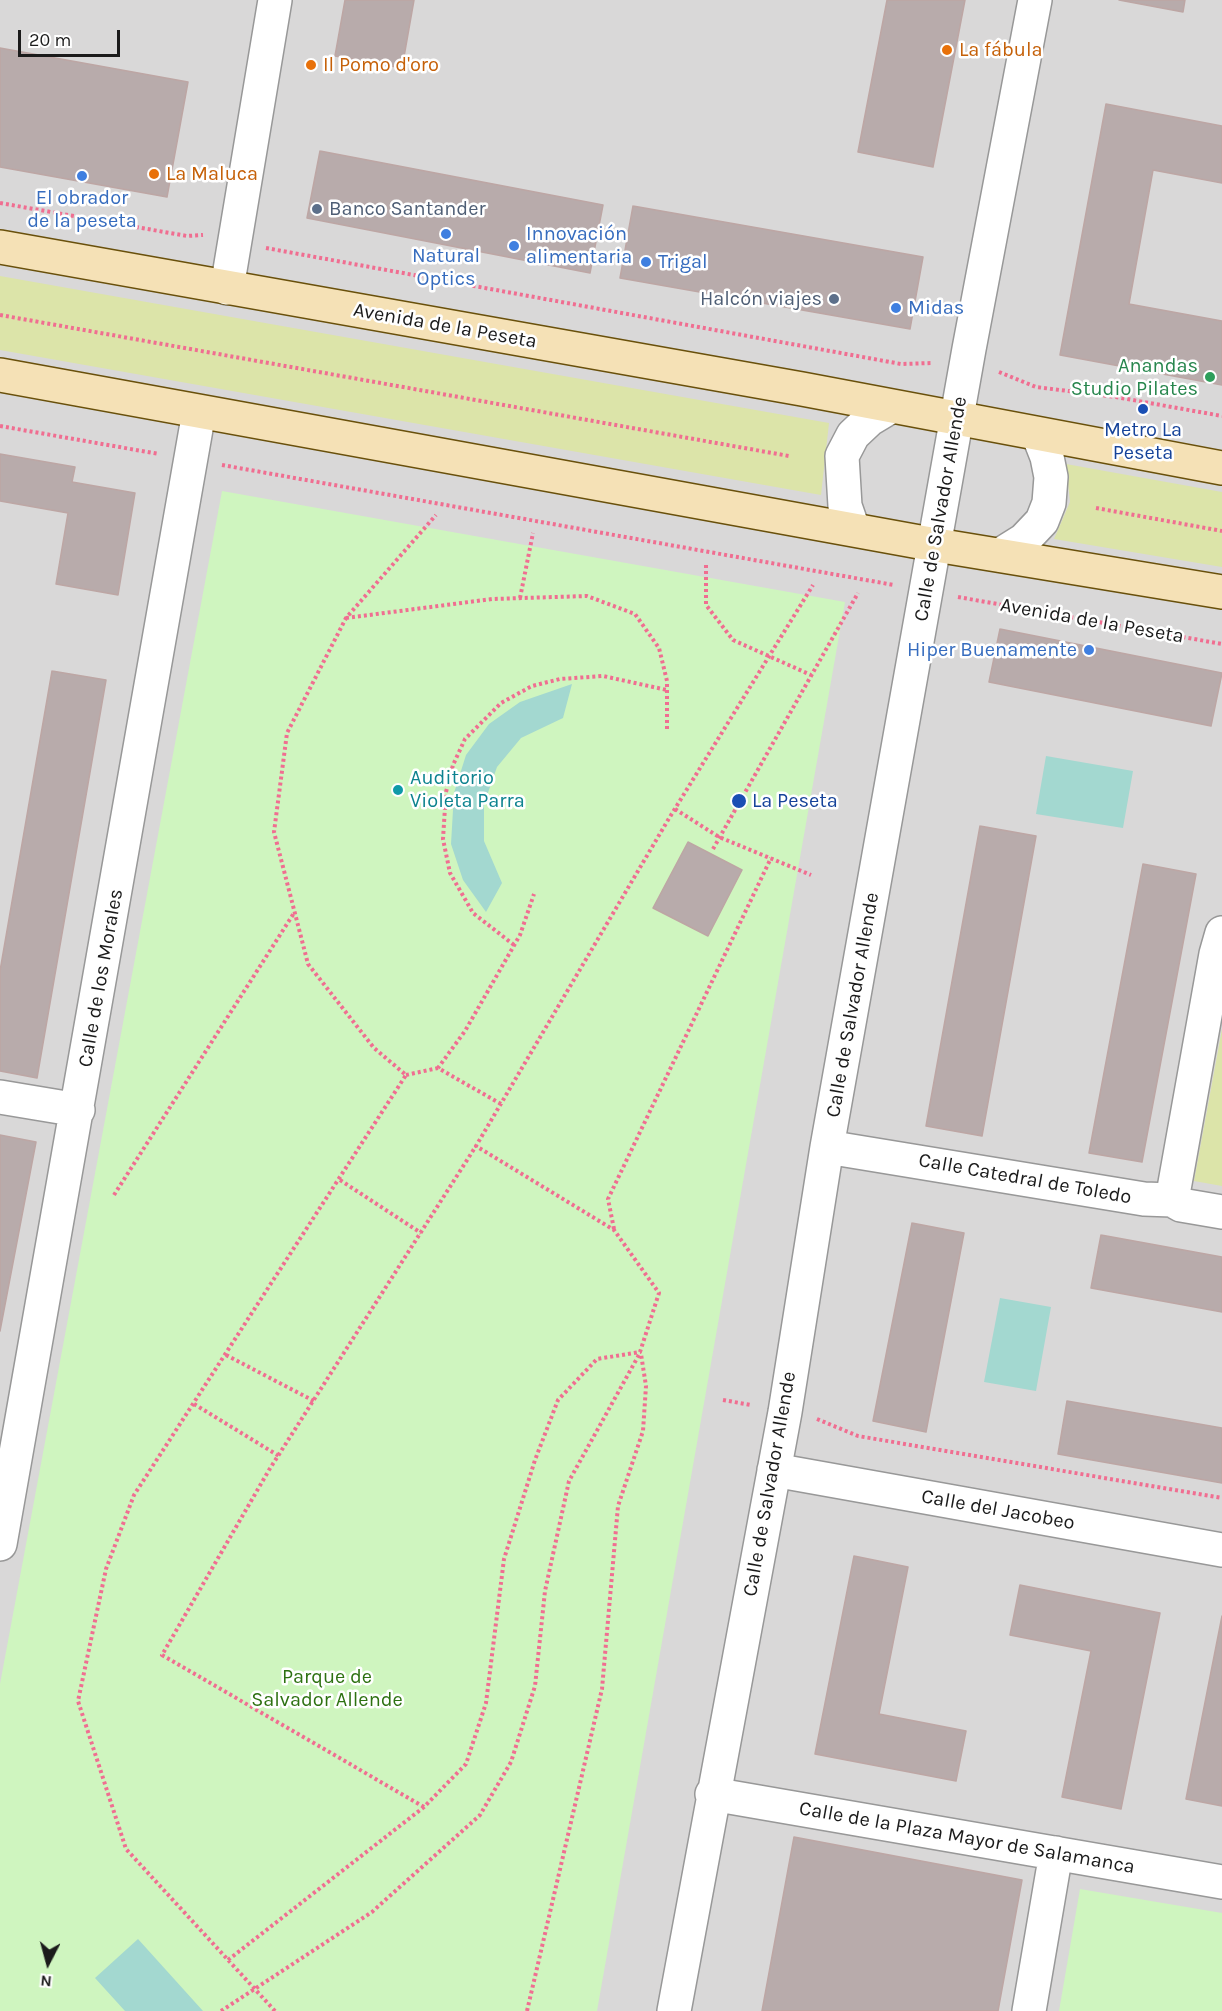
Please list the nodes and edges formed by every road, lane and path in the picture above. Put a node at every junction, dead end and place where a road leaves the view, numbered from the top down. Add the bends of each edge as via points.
1 (275, 0) edge
2 (1035, 0) edge
3 (0, 202) edge
4 (208, 235) dead end
5 (259, 246) dead end
6 (0, 247) edge
7 (227, 288) junction
8 (0, 315) edge
9 (932, 363) dead end
10 (997, 371) dead end
11 (0, 375) edge
12 (890, 406) junction
13 (199, 412) junction
14 (1222, 416) edge
15 (958, 418) junction
16 (0, 426) edge
17 (1038, 434) junction
18 (162, 455) dead end
19 (789, 456) dead end
20 (215, 464) dead end
21 (1222, 468) edge
22 (1096, 507) dead end
23 (436, 515) dead end
24 (853, 529) junction
25 (1222, 531) edge
26 (533, 533) dead end
27 (936, 545) junction
28 (1000, 555) junction
29 (706, 565) dead end
30 (813, 585) dead end
31 (891, 585) dead end
32 (1222, 592) edge
33 (858, 593) dead end
34 (520, 598) junction
35 (962, 598) dead end
36 (346, 618) junction
37 (1222, 644) edge
38 (769, 658) junction
39 (811, 675) junction
40 (667, 690) junction
41 (666, 730) dead end
42 (675, 809) junction
43 (719, 837) junction
44 (713, 849) dead end
45 (771, 858) junction
46 (811, 875) dead end
47 (534, 894) dead end
48 (294, 912) junction
49 (1221, 940) edge
50 (514, 945) junction
51 (438, 1068) junction
52 (406, 1075) junction
53 (0, 1097) edge
54 (501, 1104) junction
55 (78, 1110) junction
56 (476, 1146) junction
57 (827, 1147) junction
58 (340, 1180) junction
59 (114, 1195) dead end
60 (1172, 1200) junction
61 (1222, 1212) edge
62 (614, 1230) junction
63 (421, 1233) junction
64 (640, 1352) junction
65 (226, 1355) junction
66 (723, 1400) dead end
67 (314, 1401) junction
68 (194, 1404) junction
69 (752, 1405) dead end
70 (814, 1418) dead end
71 (279, 1456) junction
72 (774, 1470) junction
73 (1222, 1498) edge
74 (0, 1544) edge
75 (1222, 1550) edge
76 (712, 1794) junction
77 (424, 1807) junction
78 (1056, 1853) junction
79 (1222, 1882) edge
80 (228, 1960) junction
81 (255, 1989) junction
82 (221, 2011) edge
83 (275, 2011) edge
84 (527, 2011) edge
85 (674, 2011) edge
86 (1029, 2011) edge

1 - 7 street
2 - 15 street, Calle de Salvador Allende
3 - 4 path via 187,236
5 - 9 path via 901,364
6 - 7 street, Avenida de la Peseta
7 - 12 street, Avenida de la Peseta
8 - 19 path
10 - 14 path via 1035,387 1116,396
11 - 13 street
12 - 15 street, Avenida de la Peseta
12 - 24 street via 853,435 842,456 845,506
13 - 24 street
13 - 55 street, Calle de los Morales
15 - 17 street, Avenida de la Peseta
15 - 27 street, Calle de Salvador Allende
16 - 18 path
17 - 21 street, Avenida de la Peseta
17 - 28 street via 1047,457 1049,503 1042,521 1024,540
20 - 31 path
22 - 25 path
23 - 36 path
24 - 27 street
26 - 34 path
27 - 28 street
27 - 57 street, Calle de Salvador Allende
28 - 32 street
29 - 38 path via 706,605 733,640
30 - 38 path
33 - 39 path
34 - 36 path
34 - 40 path via 587,596 635,614 658,648
35 - 37 path, Avenida de la Peseta
36 - 48 path via 287,733 274,832
38 - 39 path
38 - 42 path
39 - 43 path
40 - 41 path
40 - 50 path via 603,676 560,679 532,686 501,703 465,739 446,792 443,839 450,873 472,913
42 - 43 path
42 - 54 path
43 - 44 path
43 - 45 path
45 - 46 path
45 - 62 path via 608,1199
47 - 50 path
48 - 52 path via 308,964 374,1048
48 - 59 path
49 - 60 street
50 - 51 path via 465,1031
51 - 52 path
51 - 54 path
52 - 58 path
53 - 55 street
54 - 56 path
55 - 74 street, Calle de los Morales
56 - 62 path
56 - 63 path
57 - 60 street, Calle Catedral de Toledo via 1144,1199
57 - 72 street, Calle de Salvador Allende
58 - 63 path
58 - 65 path
60 - 61 street, Calle Catedral de Toledo
62 - 64 path via 659,1293
63 - 67 path
64 - 77 path via 597,1359 558,1400 504,1558 486,1703 466,1764
64 - 81 path via 569,1481 546,1591 536,1686 511,1762 480,1815 372,1912
64 - 84 path via 646,1386 643,1431 618,1506 602,1689
65 - 67 path
65 - 68 path
66 - 69 path
67 - 71 path
68 - 71 path
68 - 80 path via 134,1495 106,1569 78,1701 126,1849
70 - 73 path via 858,1436
71 - 77 path via 162,1655
72 - 75 street, Calle del Jacobeo
72 - 76 street, Calle de Salvador Allende
76 - 78 street, Calle de la Plaza Mayor de Salamanca
76 - 85 street, Calle de Salvador Allende
77 - 80 path
78 - 79 street, Calle de la Plaza Mayor de Salamanca
78 - 86 street
80 - 81 path
81 - 82 path
81 - 83 path

